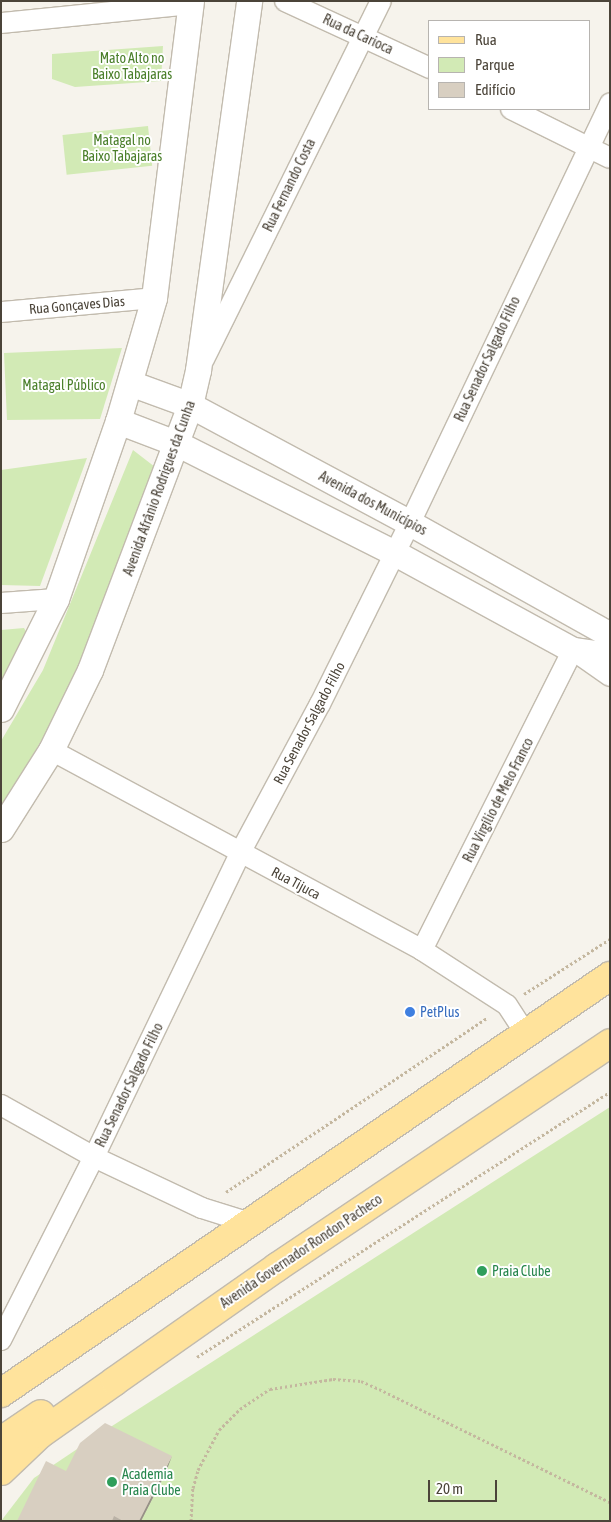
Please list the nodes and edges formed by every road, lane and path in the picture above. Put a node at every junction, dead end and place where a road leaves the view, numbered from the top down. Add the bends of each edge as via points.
1 (249, 1) edge
2 (285, 1) edge
3 (380, 1) edge
4 (191, 3) edge
5 (1, 23) edge
6 (363, 35) junction
7 (428, 67) edge
8 (610, 102) edge
9 (513, 110) edge
10 (588, 146) junction
11 (610, 158) edge
12 (154, 298) junction
13 (1, 312) edge
14 (198, 370) junction
15 (130, 383) junction
16 (190, 405) junction
17 (118, 422) junction
18 (178, 444) junction
19 (410, 523) junction
20 (395, 553) junction
21 (56, 599) junction
22 (1, 603) edge
23 (610, 635) edge
24 (573, 650) junction
25 (610, 655) edge
26 (610, 676) edge
27 (1, 709) edge
28 (51, 750) junction
29 (1, 829) edge
30 (240, 853) junction
31 (610, 939) edge
32 (422, 950) junction
33 (610, 976) edge
34 (507, 1005) junction
35 (525, 1033) junction
36 (609, 1044) edge
37 (610, 1092) edge
38 (1, 1105) edge
39 (94, 1157) junction
40 (202, 1208) junction
41 (253, 1224) junction
42 (1, 1340) edge
43 (193, 1359) dead end
44 (115, 1381) junction
45 (1, 1393) edge
46 (1, 1442) edge
47 (1, 1471) edge
48 (610, 1502) edge
49 (191, 1521) edge

1 - 14 street, Avenida Afrânio Rodrigues da Cunha
2 - 6 street, Rua da Carioca
3 - 6 street, Rua Fernando Costa
4 - 5 street
4 - 12 street
6 - 7 street, Rua da Carioca
6 - 14 street, Rua Fernando Costa
8 - 10 street, Rua Senador Salgado Filho
9 - 10 street
10 - 11 street
10 - 19 street, Rua Senador Salgado Filho
12 - 13 street, Rua Gonçaves Dias
12 - 15 street
14 - 16 street, Avenida Afrânio Rodrigues da Cunha
15 - 16 street, Avenida dos Municípios
15 - 17 street
16 - 18 street, Avenida Afrânio Rodrigues da Cunha
16 - 19 street, Avenida dos Municípios
17 - 18 street
17 - 21 street
18 - 20 street
18 - 28 street, Avenida Afrânio Rodrigues da Cunha via 90,670
19 - 20 street, Rua Senador Salgado Filho
19 - 23 street, Avenida dos Municípios
20 - 24 street
20 - 30 street, Rua Senador Salgado Filho via 320,704
21 - 22 street
21 - 27 street
24 - 25 street
24 - 26 street
24 - 32 street, Rua Virgílio de Melo Franco
28 - 29 street, Avenida Afrânio Rodrigues da Cunha
28 - 30 street, Rua Tijuca
30 - 32 street, Rua Tijuca
30 - 39 street, Rua Senador Salgado Filho
31 - 34 path
32 - 34 street, Rua Tijuca
33 - 35 main road
34 - 35 street, Rua Tijuca
34 - 40 path
35 - 41 main road
36 - 44 main road, Avenida Governador Rondon Pacheco via 277,1267
37 - 43 path
38 - 39 street
39 - 40 street
39 - 42 street, Rua Senador Salgado Filho
40 - 41 street
41 - 45 main road
44 - 46 main road via 75,1391
44 - 47 main road, Avenida Governador Rondon Pacheco via 40,1434
48 - 49 path via 379,1389 361,1382 333,1379 270,1389 240,1409 219,1430 198,1470 193,1488

